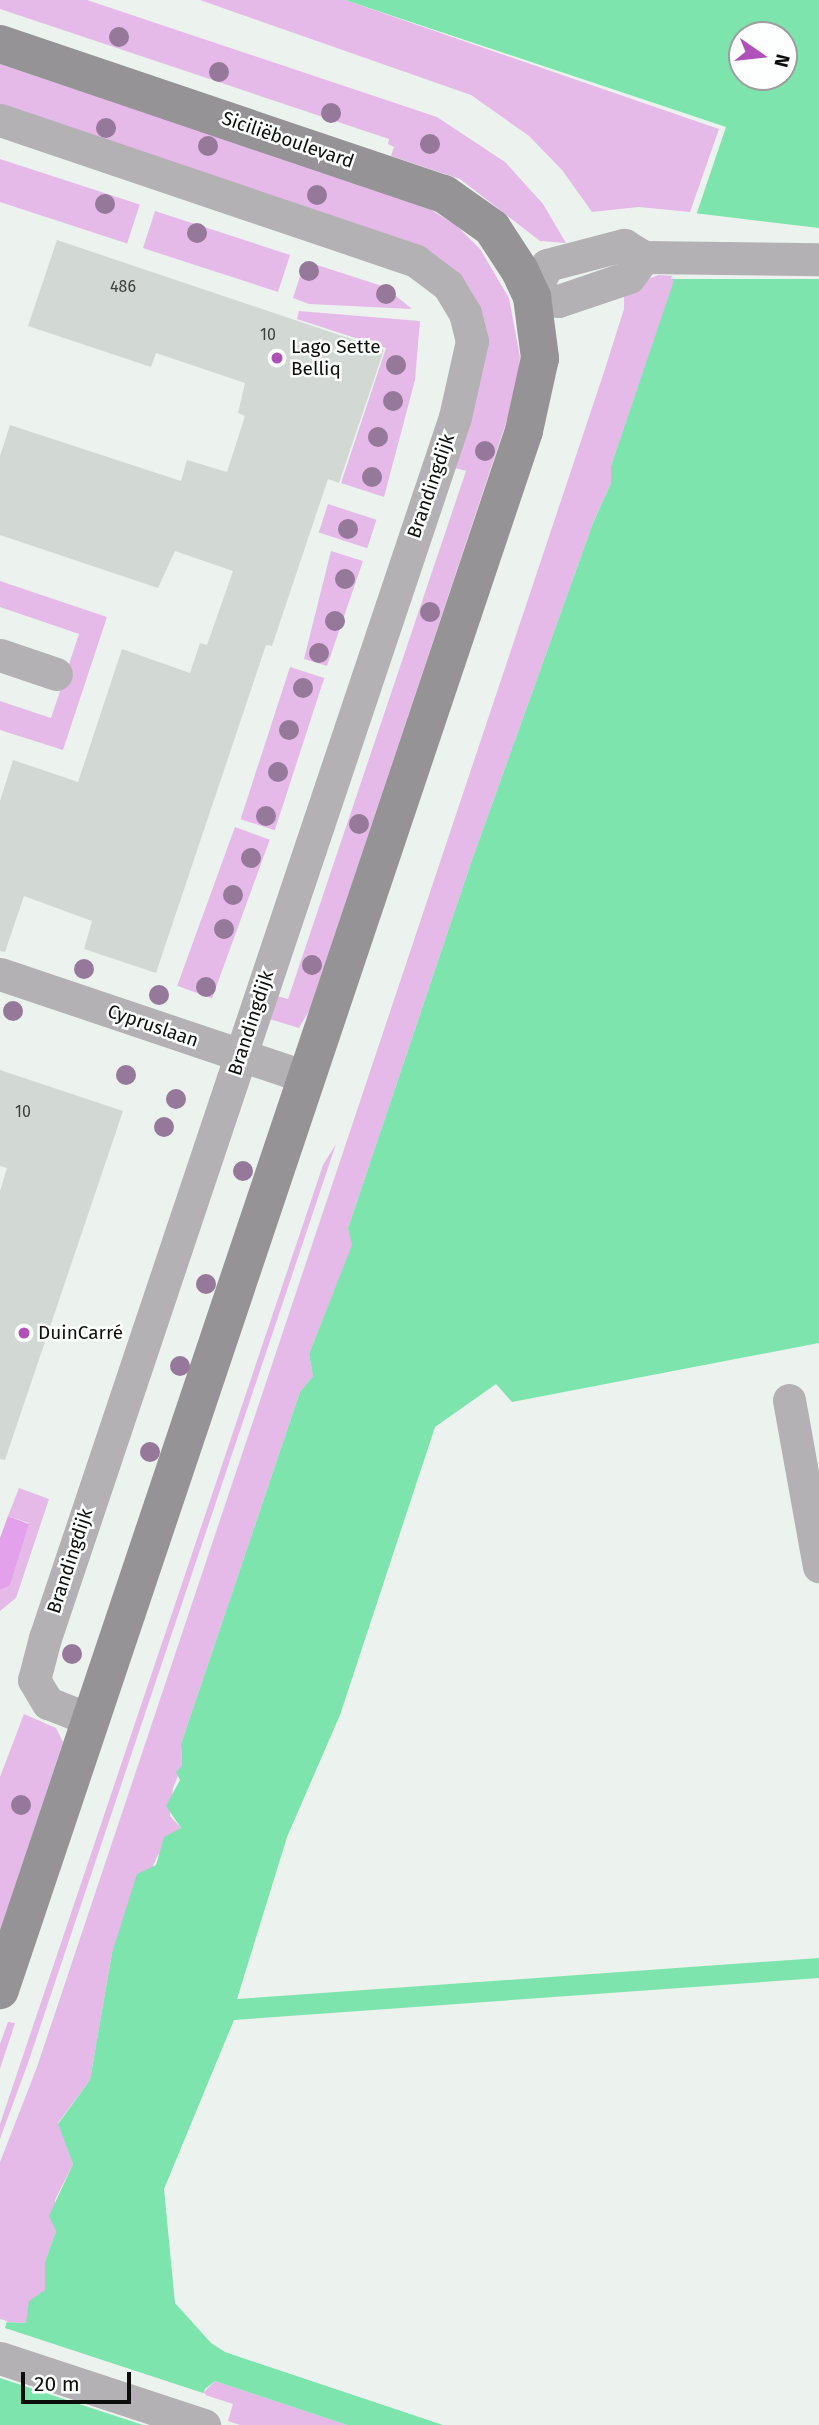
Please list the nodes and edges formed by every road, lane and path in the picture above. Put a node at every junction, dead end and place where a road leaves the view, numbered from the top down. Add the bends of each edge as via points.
1 (0, 44) edge
2 (0, 120) edge
3 (819, 259) edge
4 (532, 297) junction
5 (0, 655) edge
6 (56, 674) dead end
7 (0, 974) edge
8 (240, 1055) junction
9 (306, 1077) junction
10 (789, 1400) dead end
11 (819, 1566) edge
12 (91, 1720) junction
13 (0, 1990) edge
14 (0, 2358) edge
15 (204, 2425) edge

1 - 4 street, Siciliëboulevard via 444,194 492,228
2 - 8 street, Brandingdijk via 416,261 439,275 456,297 472,341 468,373
3 - 4 street via 644,257 629,277 558,301
4 - 9 street via 540,358 534,398
5 - 6 street
7 - 8 street, Cypruslaan
8 - 9 street, Cypruslaan
8 - 12 street, Brandingdijk via 34,1680 48,1703
9 - 12 street
10 - 11 street
12 - 13 street
14 - 15 street

